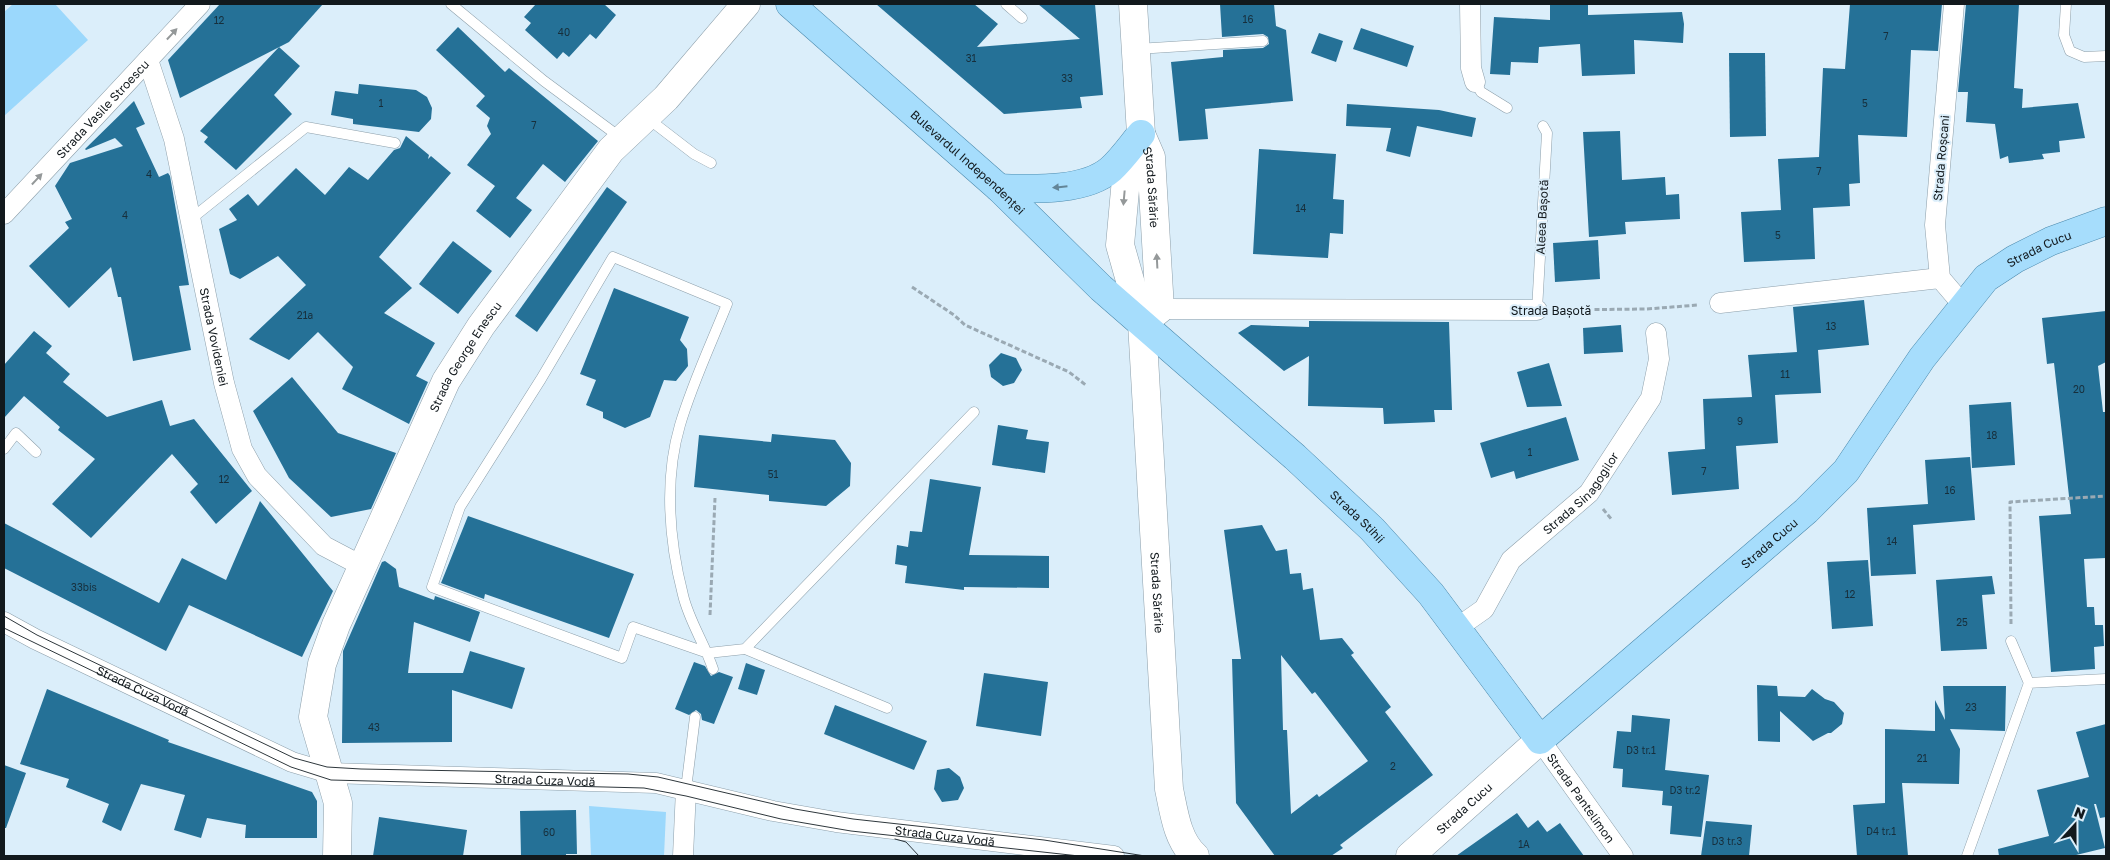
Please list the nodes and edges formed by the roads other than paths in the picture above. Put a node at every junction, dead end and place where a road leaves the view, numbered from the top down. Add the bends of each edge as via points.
1 (200, 4) edge
2 (452, 4) edge
3 (746, 4) edge
4 (790, 4) edge
5 (1006, 4) edge
6 (1133, 4) edge
7 (1470, 4) edge
8 (1954, 4) edge
9 (2066, 4) edge
10 (1022, 18) dead end
11 (1263, 40) dead end
12 (1136, 49) junction
13 (2106, 56) edge
14 (148, 60) junction
15 (1475, 82) joint
16 (1507, 108) dead end
17 (645, 117) junction
18 (1543, 126) dead end
19 (1141, 134) junction
20 (622, 139) junction
21 (395, 143) dead end
22 (711, 163) dead end
23 (999, 188) junction
24 (4, 214) edge
25 (191, 219) junction
26 (2106, 221) edge
27 (1940, 278) junction
28 (1720, 304) road end
29 (1963, 305) junction
30 (1537, 310) joint
31 (1151, 316) junction
32 (1656, 332) dead end
33 (974, 412) dead end
34 (4, 449) edge
35 (36, 452) dead end
36 (362, 566) junction
37 (4, 622) edge
38 (1457, 628) junction
39 (2011, 641) road end
40 (745, 650) junction
41 (708, 653) junction
42 (713, 670) dead end
43 (2106, 679) edge
44 (2029, 683) junction
45 (888, 708) dead end
46 (695, 718) dead end
47 (1540, 740) junction
48 (329, 773) junction
49 (686, 789) junction
50 (337, 856) edge
51 (683, 856) edge
52 (1114, 856) edge
53 (1195, 856) edge
54 (1410, 856) edge
55 (1622, 856) edge
56 (1967, 856) edge

14 -> 1 street, Strada Vasile Stroescu
2 - 20 lane via 544,81
3 - 17 street, Strada George Enescu via 666,98
4 - 23 main road, Bulevardul Independenței
5 - 10 lane
6 - 12 street, Strada Sărărie
7 - 15 street via 1471,68
8 - 27 street, Strada Roșcani via 1935,226
9 - 13 lane via 2064,35 2070,51 2084,57
11 - 12 lane
12 - 19 street, Strada Sărărie
24 -> 14 street, Strada Vasile Stroescu
14 - 25 street, Strada Vovideniei via 174,139
15 - 16 lane via 1481,92
17 - 20 street, Strada George Enescu
17 - 22 lane
18 - 30 lane, Aleea Bașotă via 1547,133
19 -> 23 main road via 1109,171 1078,185 1044,189
31 -> 19 street, Strada Sărărie via 1151,157
19 -> 31 street, Strada Sărărie via 1126,179 1120,245
20 - 36 street, Strada George Enescu via 481,326 446,381
21 - 25 lane via 306,127
23 - 31 main road, Bulevardul Independenței via 1101,288
25 - 36 street, Strada Vovideniei via 224,383 242,449 258,476 324,546
26 - 29 main road, Strada Cucu via 2051,241 2015,259 1986,278
27 - 28 street
27 - 29 street
29 - 47 main road, Strada Cucu via 1922,358 1846,471 1806,510
30 - 31 street, Strada Bașotă
31 - 38 main road, Strada Stihii via 1372,529
31 - 53 street, Strada Sărărie via 1169,789 1179,832
32 - 38 street, Strada Sinagogilor via 1659,359 1651,398 1589,493 1510,560 1484,609
33 - 40 lane
34 - 35 lane via 16,433
36 - 48 street, Strada George Enescu via 322,664 313,717
37 - 48 street, Strada Cuza Vodă via 292,762
38 - 47 main road, Strada Stihii
39 - 44 lane
40 - 41 lane
40 - 45 lane
41 - 41 lane via 683,597 671,532 671,476 680,425 727,304 613,257 460,507 432,587 622,658 633,627
41 - 42 lane
43 - 44 lane
44 - 56 lane
46 - 49 lane
47 - 54 street, Strada Cucu
47 - 55 street, Strada Pantelimon
48 - 49 street, Strada Cuza Vodă via 605,780 656,783
48 - 50 street, Strada George Enescu via 338,803
49 - 51 street
49 - 52 street, Strada Cuza Vodă via 773,811 836,822

